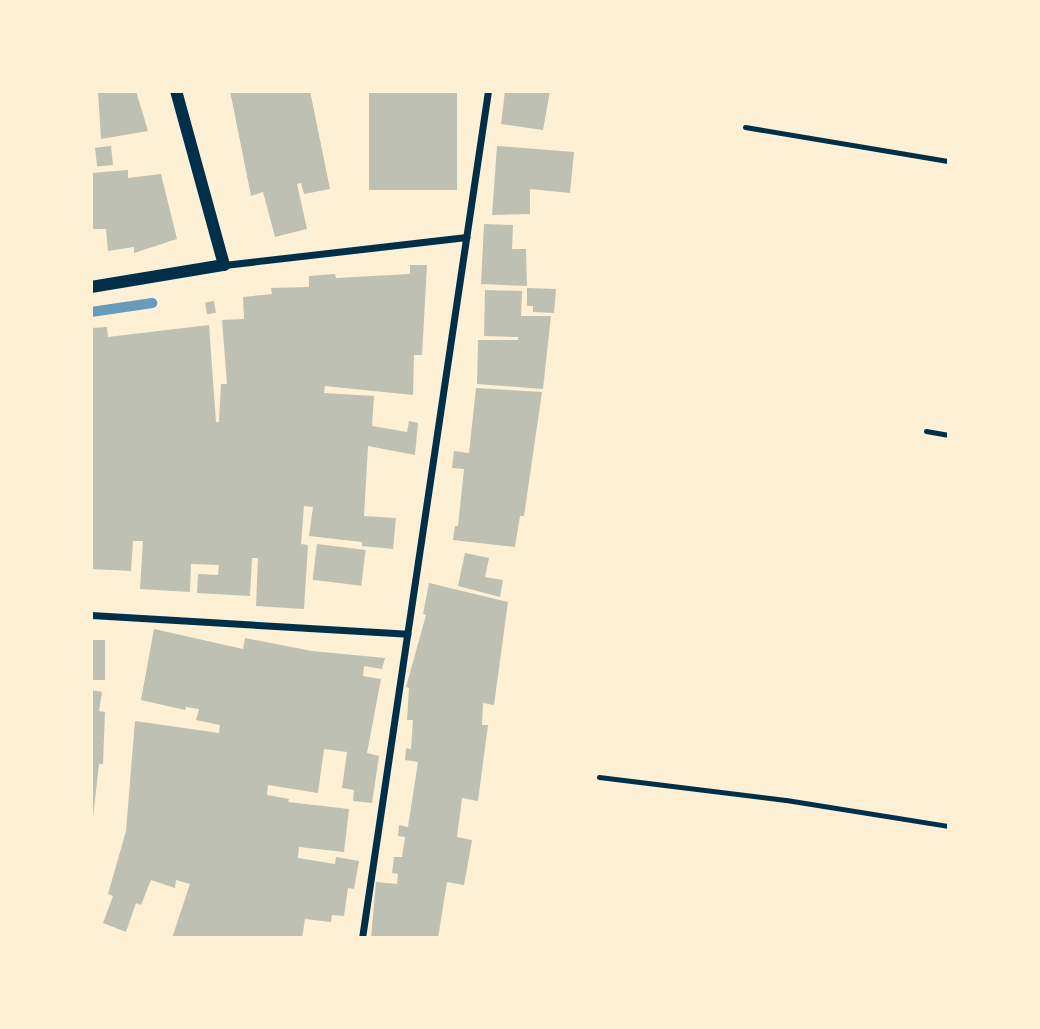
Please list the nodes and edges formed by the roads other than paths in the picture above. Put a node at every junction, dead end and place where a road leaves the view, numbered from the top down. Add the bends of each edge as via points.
1 (176, 91) edge
2 (488, 91) edge
3 (745, 127) dead end
4 (949, 161) edge
5 (466, 237) junction
6 (224, 265) junction
7 (91, 287) edge
8 (926, 431) dead end
9 (949, 435) edge
10 (91, 615) edge
11 (407, 634) junction
12 (599, 777) dead end
13 (949, 826) edge
14 (362, 938) edge

1 - 6 street
2 - 5 street
3 - 4 lane
5 - 6 street
5 - 11 street
6 - 7 street
8 - 9 lane
10 - 11 street
11 - 14 street
12 - 13 lane

